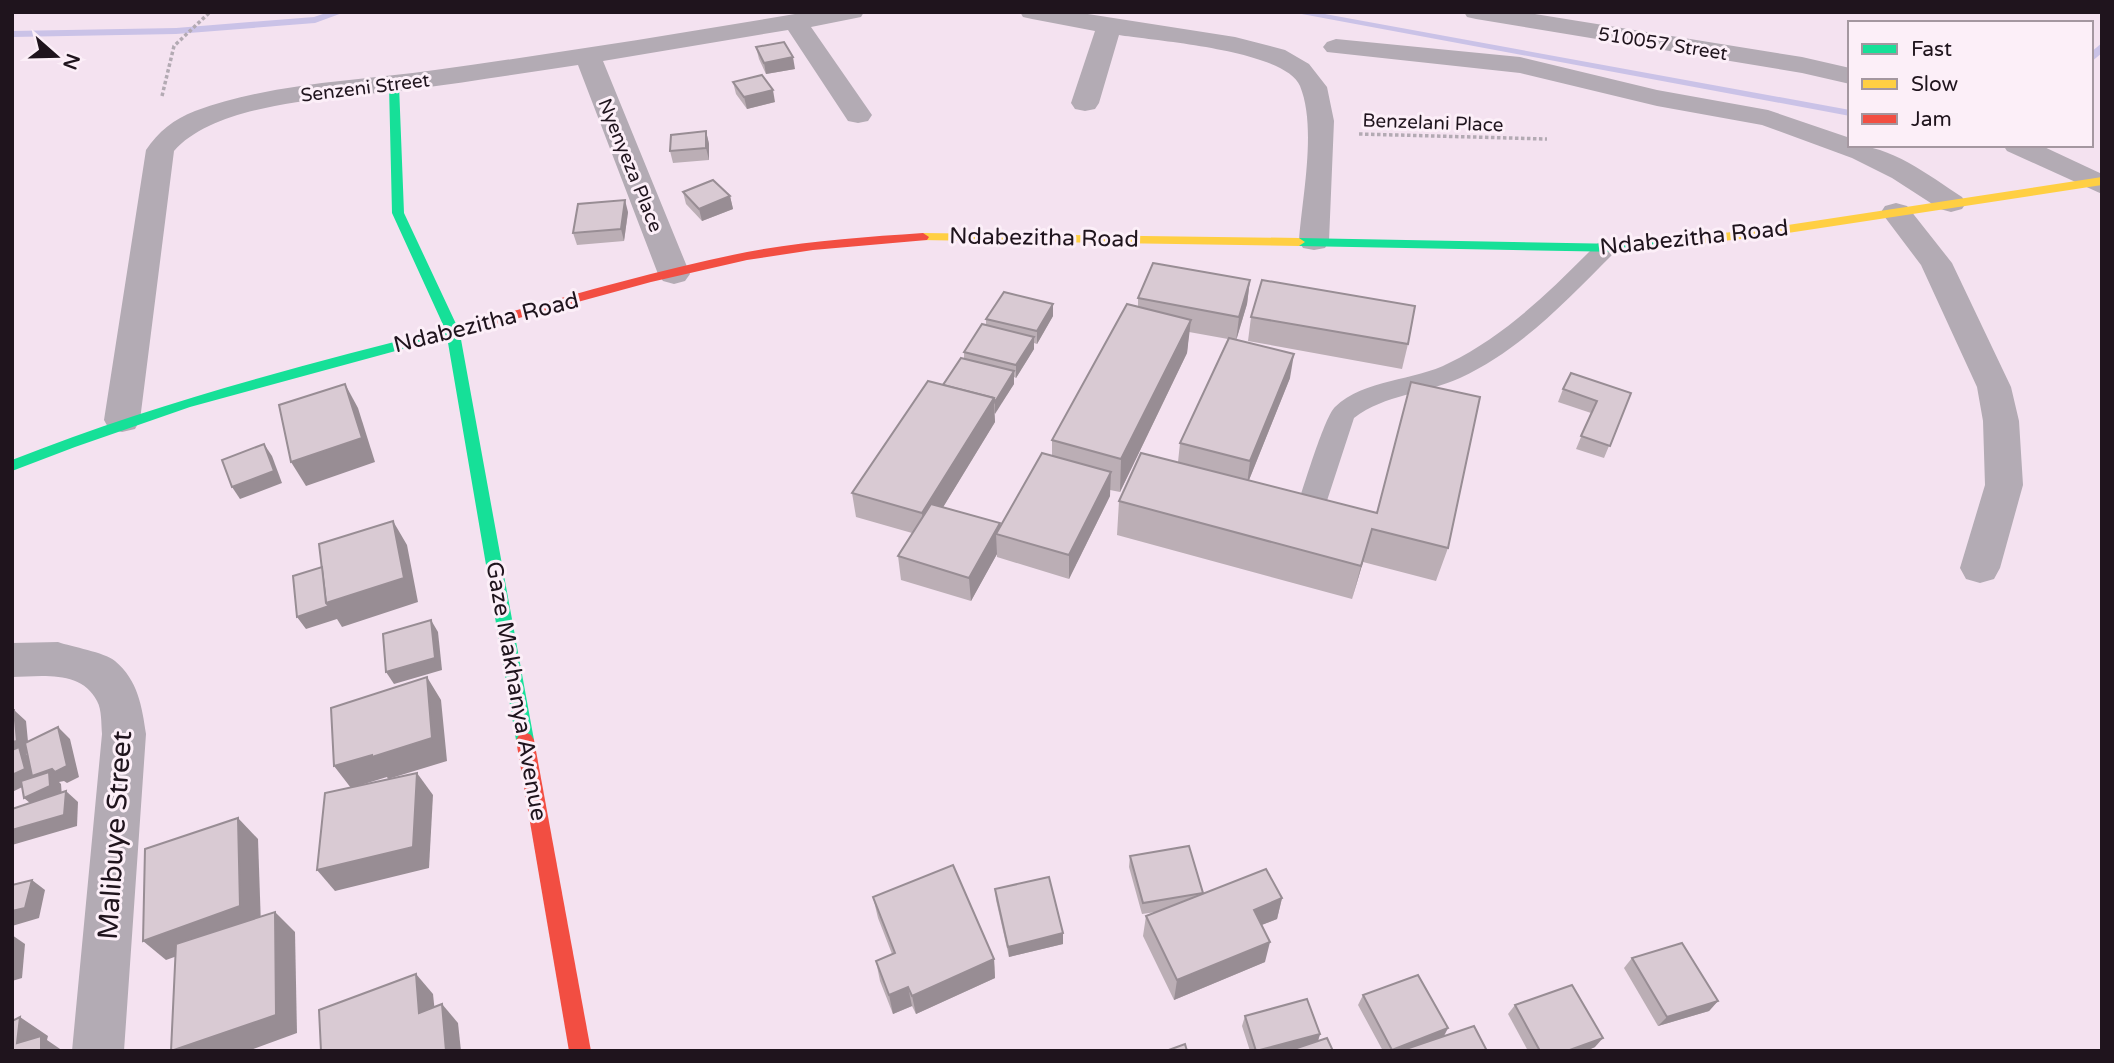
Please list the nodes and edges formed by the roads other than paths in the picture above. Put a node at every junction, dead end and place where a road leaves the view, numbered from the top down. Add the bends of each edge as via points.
1 (852, 12) edge
2 (1032, 12) edge
3 (1476, 12) edge
4 (795, 22) junction
5 (1613, 23) edge
6 (1109, 26) junction
7 (1336, 47) dead end
8 (588, 56) junction
9 (1848, 76) edge
10 (394, 85) junction
11 (1085, 103) dead end
12 (858, 115) dead end
13 (1848, 147) edge
14 (1848, 147) edge
15 (2021, 147) edge
16 (2099, 182) edge
17 (1951, 204) junction
18 (1896, 212) junction
19 (1314, 241) junction
20 (1606, 248) junction
21 (674, 274) junction
22 (453, 331) junction
23 (122, 420) junction
24 (12, 467) edge
25 (1308, 516) edge
26 (1980, 568) dead end
27 (12, 660) edge
28 (98, 1051) edge
29 (580, 1051) edge

1 - 4 street, Senzeni Street
2 - 6 street
3 - 5 street, 510057 Street
4 - 8 street, Senzeni Street
4 - 12 street
5 - 9 street, 510057 Street
6 - 11 street
6 - 19 street via 1229,44 1287,61 1303,72 1318,101
7 - 14 street via 1520,65 1657,98 1768,118
8 - 10 street, Senzeni Street
8 - 21 street, Nyenyeza Place
10 - 22 street, Gaze Makhanya Avenue via 398,213
10 - 23 street, Senzeni Street via 266,101 213,114 168,138 160,150
13 - 17 street via 1902,172
15 - 16 street
16 - 17 street, Ndabezitha Road
17 - 18 street, Ndabezitha Road
18 - 20 street, Ndabezitha Road via 1660,246
18 - 26 street via 1936,263 1994,387 2001,421 2004,485
19 - 20 street, Ndabezitha Road
19 - 21 street, Ndabezitha Road via 944,235 833,243
20 - 25 lane via 1518,332 1474,361 1438,378 1354,404 1343,414
21 - 22 street, Ndabezitha Road
22 - 23 street, Ndabezitha Road
22 - 29 street, Gaze Makhanya Avenue
23 - 24 street, Ndabezitha Road
27 - 28 street, Malibuye Street via 58,659 99,672 119,697 124,734

